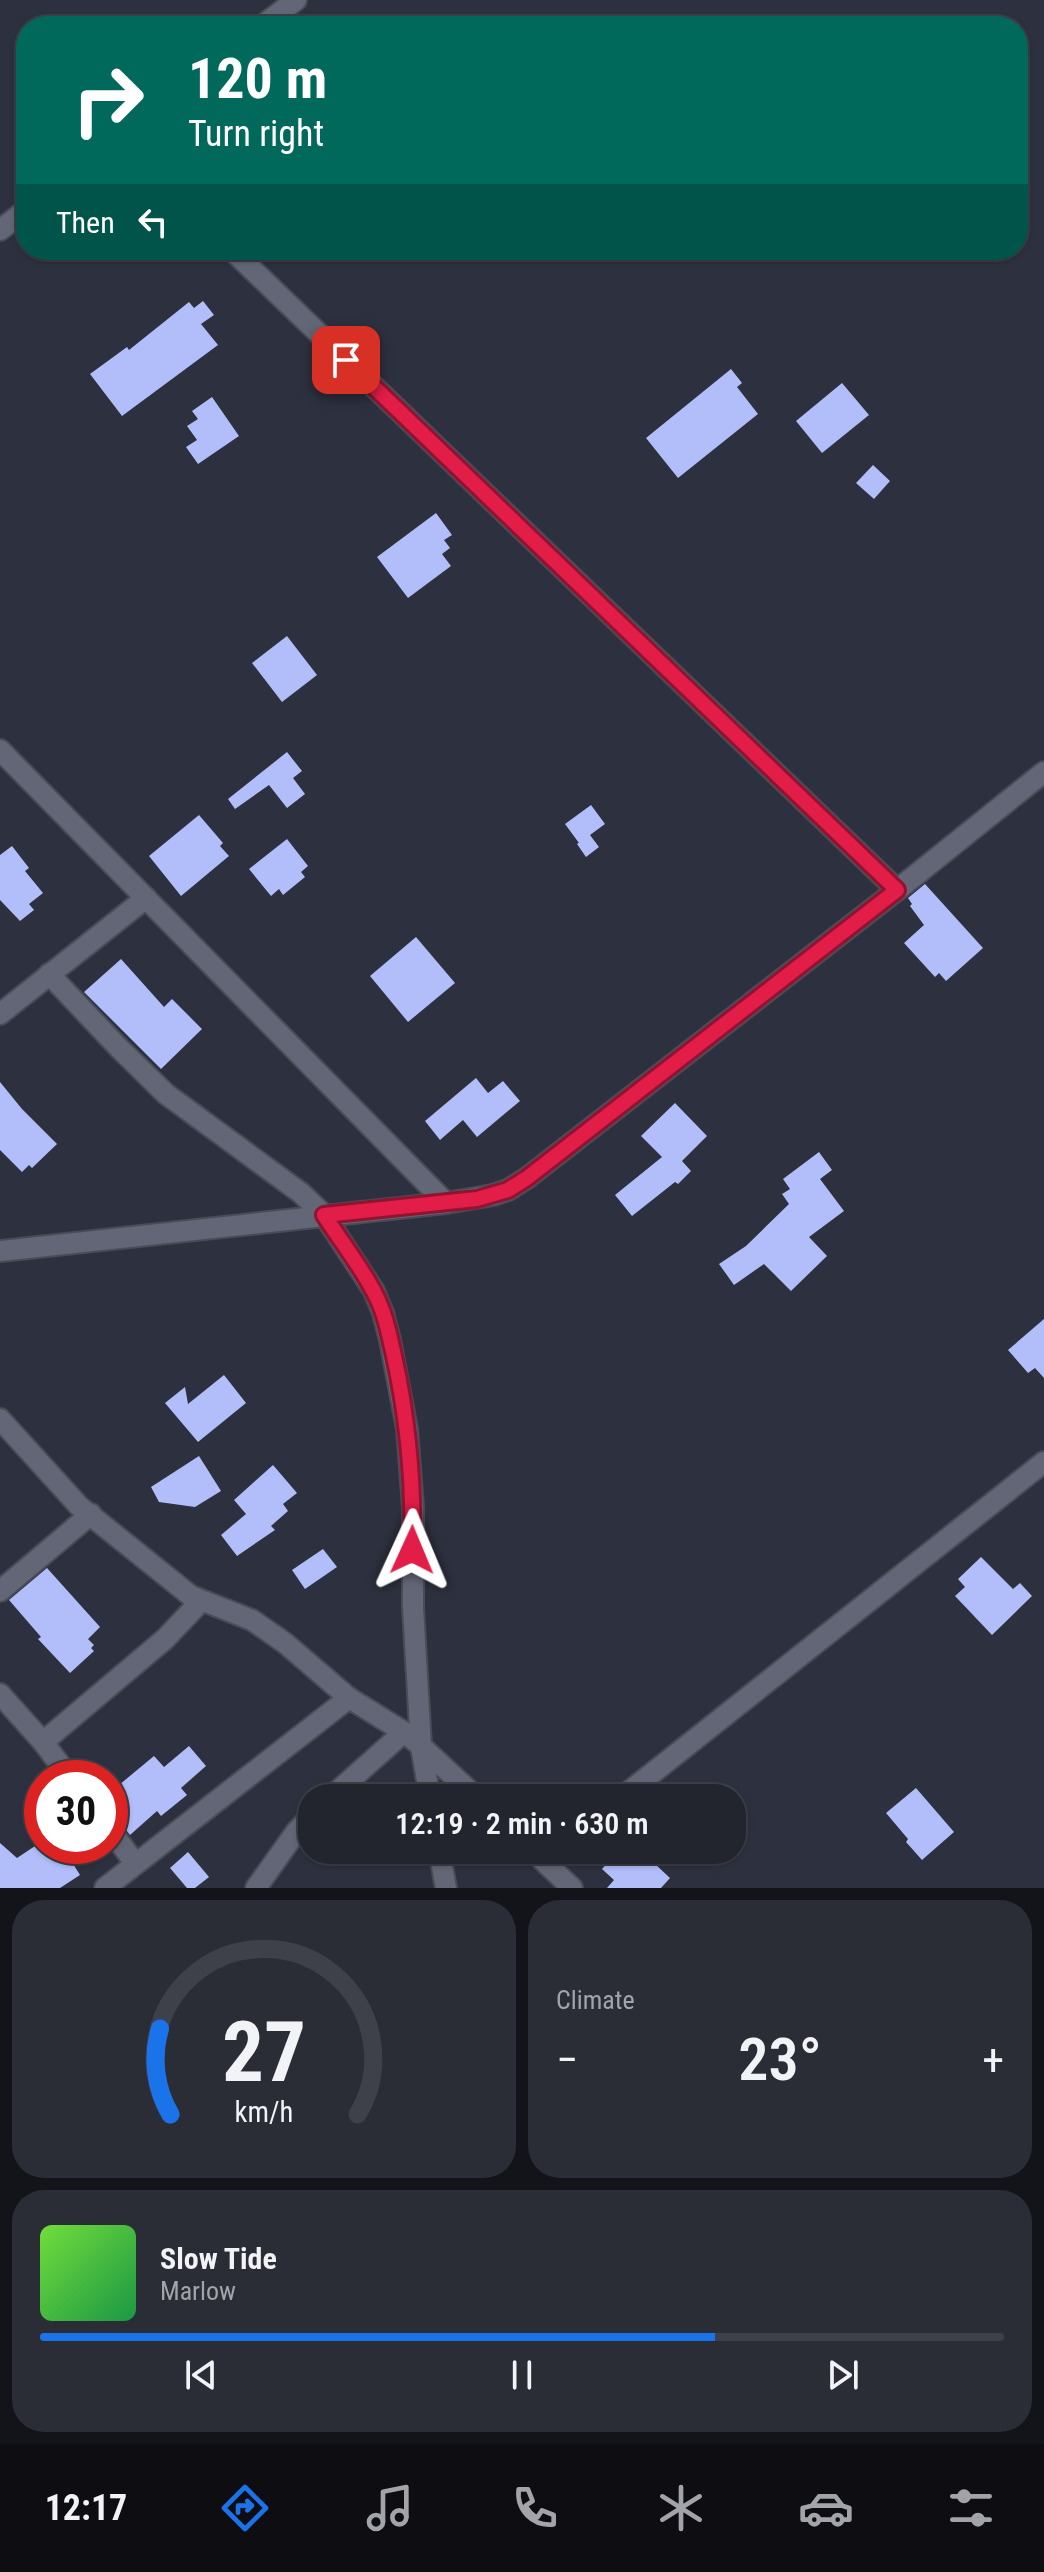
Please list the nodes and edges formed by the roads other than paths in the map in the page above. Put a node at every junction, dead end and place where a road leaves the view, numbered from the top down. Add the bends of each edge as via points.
1 (296, 0) edge
2 (275, 16) edge
3 (16, 218) edge
4 (0, 230) edge
5 (242, 260) edge
6 (0, 750) edge
7 (1044, 772) edge
8 (897, 890) junction
9 (146, 898) junction
10 (49, 974) junction
11 (0, 1014) edge
12 (446, 1203) junction
13 (324, 1215) junction
14 (0, 1251) edge
15 (0, 1419) edge
16 (1044, 1462) edge
17 (91, 1514) junction
18 (0, 1591) edge
19 (201, 1601) junction
20 (0, 1694) edge
21 (349, 1698) junction
22 (404, 1732) junction
23 (43, 1742) junction
24 (421, 1746) junction
25 (56, 1760) edge
26 (346, 1784) edge
27 (428, 1784) edge
28 (462, 1784) edge
29 (639, 1784) edge
30 (298, 1830) edge
31 (128, 1854) edge
32 (135, 1863) junction
33 (442, 1864) edge
34 (552, 1864) edge
35 (114, 1886) edge
36 (256, 1888) edge
37 (446, 1888) edge
38 (572, 1888) edge

1 - 2 street
3 - 4 street
5 - 8 street
6 - 9 street
7 - 8 street
8 - 12 street via 527,1178 493,1195
9 - 10 street
9 - 12 street
10 - 11 street
10 - 13 street via 166,1094 272,1170
12 - 13 street
13 - 14 street
13 - 24 street via 374,1291 398,1376 413,1507
15 - 17 street
16 - 29 street
17 - 18 street
17 - 19 street
19 - 21 street via 252,1620
19 - 23 street via 165,1639
20 - 23 street
21 - 22 street
21 - 32 street
22 - 24 street
22 - 26 street
23 - 25 street
24 - 27 street
24 - 28 street
30 - 36 street
31 - 32 street
32 - 35 street
33 - 37 street
34 - 38 street

